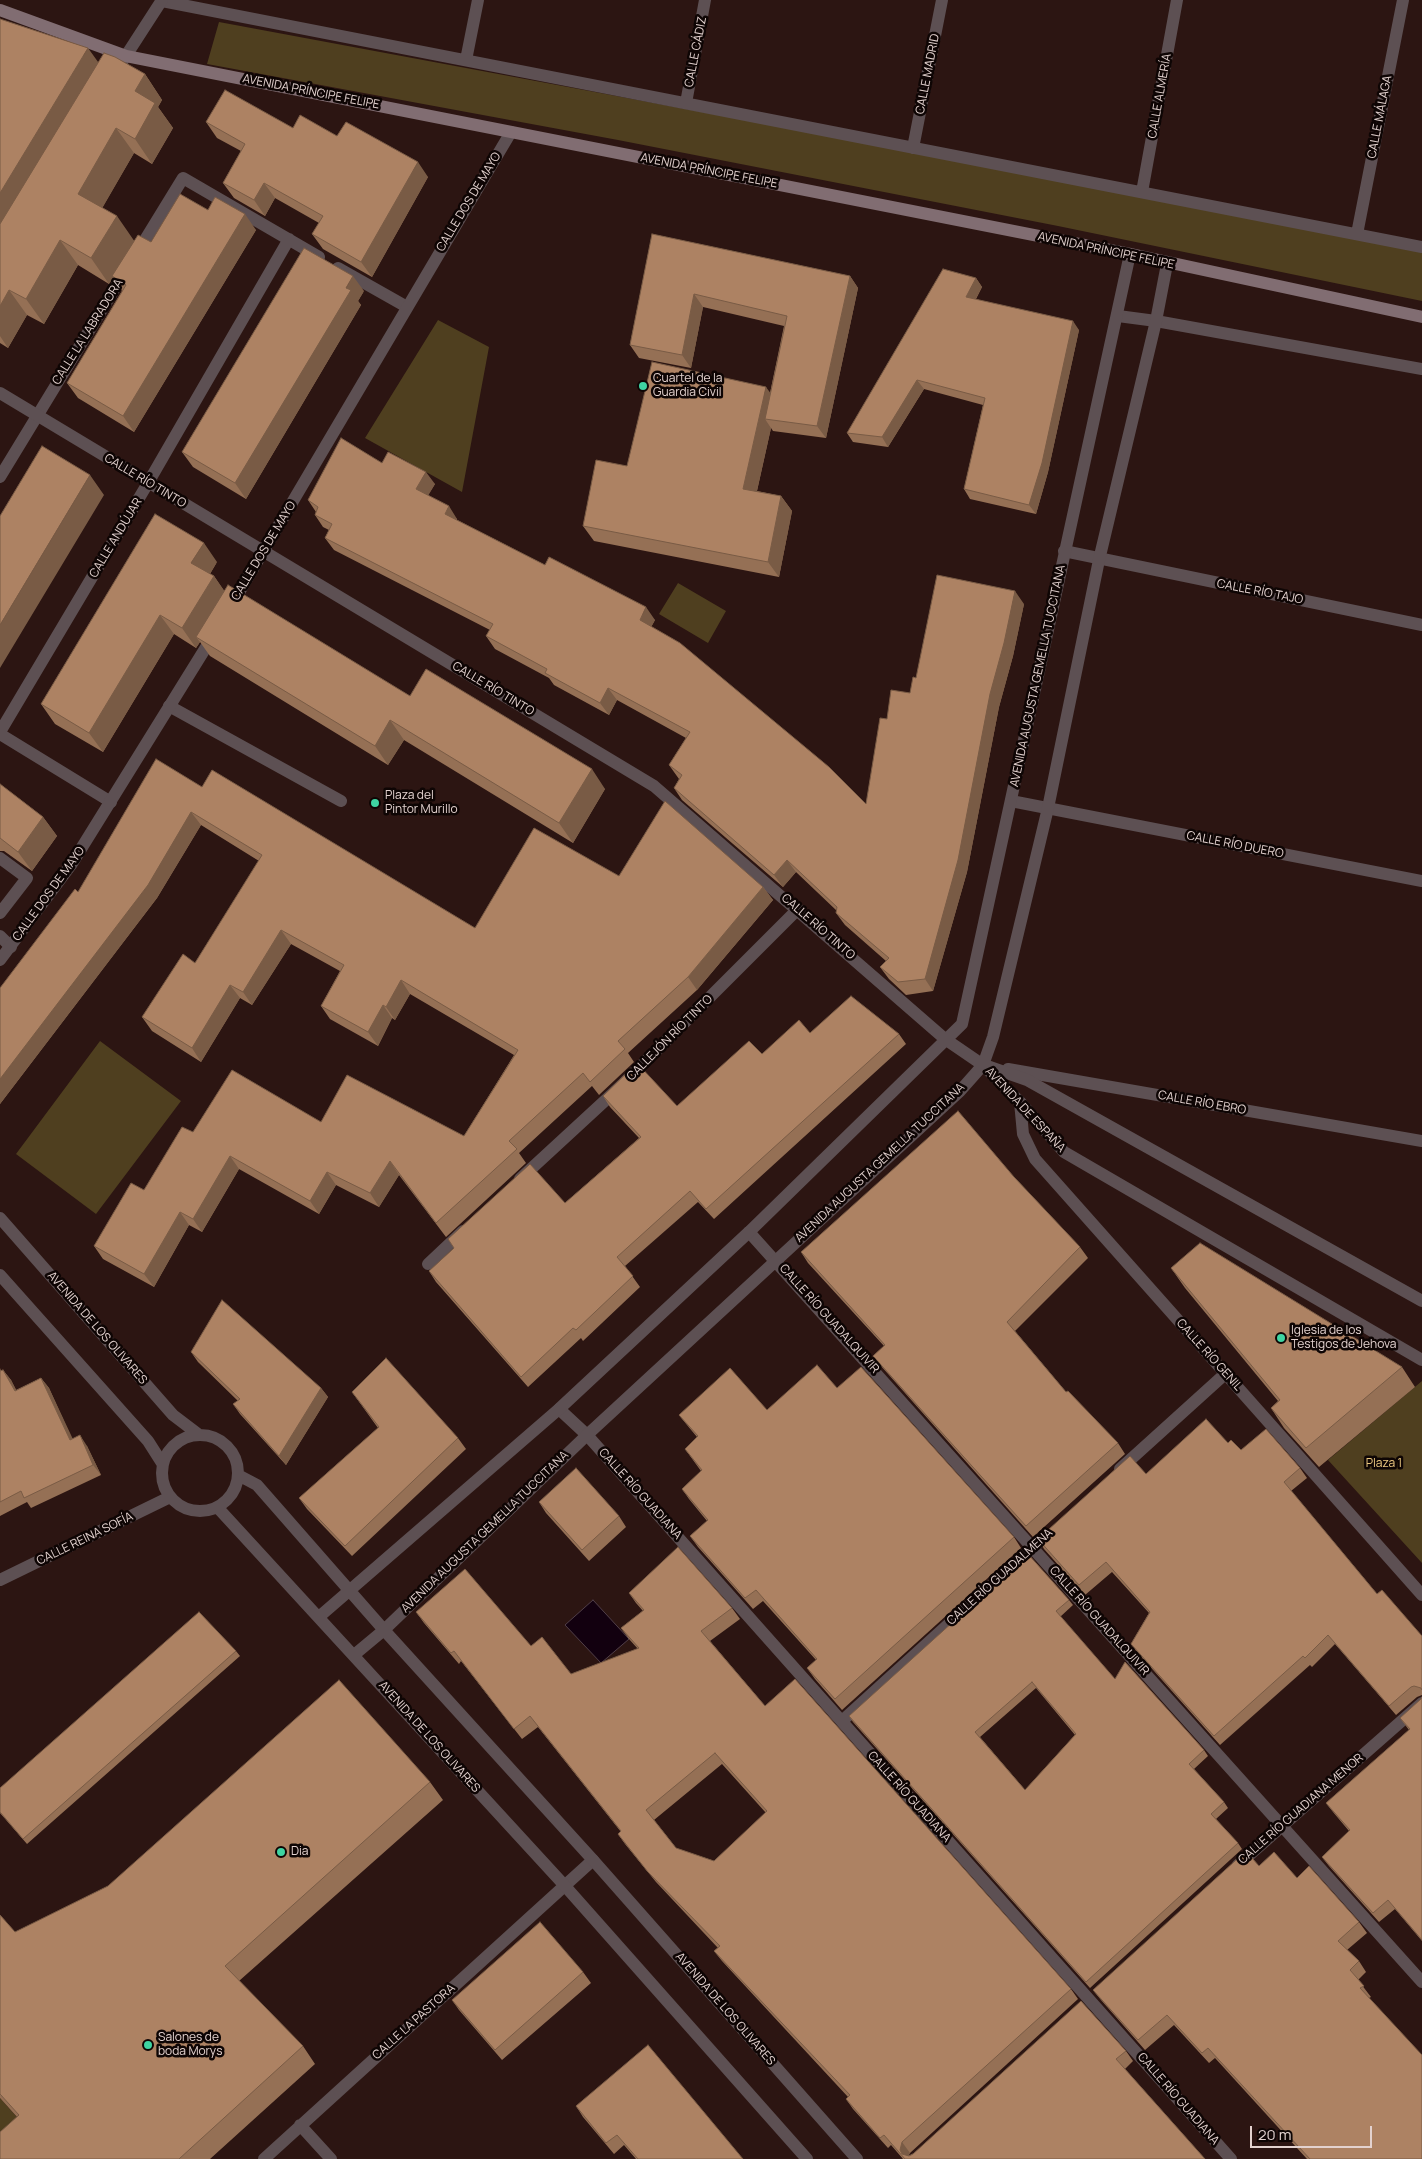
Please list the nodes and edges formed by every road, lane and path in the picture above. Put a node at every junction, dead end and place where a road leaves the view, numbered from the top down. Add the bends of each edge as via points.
1 (478, 0) edge
2 (705, 0) edge
3 (942, 0) edge
4 (1177, 0) edge
5 (1403, 0) edge
6 (162, 1) edge
7 (0, 10) edge
8 (126, 56) junction
9 (466, 60) junction
10 (116, 72) edge
11 (686, 103) junction
12 (511, 132) junction
13 (913, 148) junction
14 (1142, 192) junction
15 (1356, 234) junction
16 (289, 239) junction
17 (1422, 247) edge
18 (1130, 254) junction
19 (1167, 264) junction
20 (407, 307) junction
21 (1118, 316) junction
22 (1422, 317) edge
23 (1156, 321) junction
24 (1422, 369) edge
25 (0, 393) edge
26 (36, 415) junction
27 (0, 477) edge
28 (148, 483) junction
29 (265, 551) junction
30 (1064, 551) junction
31 (1099, 560) junction
32 (1422, 625) edge
33 (169, 706) junction
34 (0, 733) edge
35 (341, 801) dead end
36 (1011, 801) junction
37 (110, 802) junction
38 (1048, 808) junction
39 (0, 858) edge
40 (1422, 881) edge
41 (798, 909) junction
42 (0, 913) edge
43 (0, 936) edge
44 (11, 947) junction
45 (0, 960) edge
46 (945, 1039) junction
47 (983, 1065) junction
48 (1020, 1102) junction
49 (1422, 1141) edge
50 (507, 1191) edge
51 (0, 1218) edge
52 (471, 1224) edge
53 (750, 1232) junction
54 (775, 1259) junction
55 (428, 1264) dead end
56 (0, 1275) edge
57 (4, 1288) edge
58 (1422, 1301) edge
59 (1422, 1360) edge
60 (1225, 1374) junction
61 (559, 1409) junction
62 (198, 1434) junction
63 (586, 1435) junction
64 (162, 1463) junction
65 (238, 1475) junction
66 (1107, 1481) edge
67 (170, 1498) junction
68 (218, 1508) junction
69 (1047, 1534) edge
70 (1033, 1548) junction
71 (0, 1580) edge
72 (350, 1591) junction
73 (1422, 1596) edge
74 (320, 1616) junction
75 (384, 1630) junction
76 (354, 1655) junction
77 (1422, 1703) edge
78 (842, 1721) junction
79 (1282, 1824) junction
80 (593, 1860) junction
81 (1230, 1872) edge
82 (565, 1886) junction
83 (1422, 1982) edge
84 (300, 2126) junction
85 (264, 2159) edge
86 (331, 2159) edge
87 (807, 2159) edge
88 (857, 2159) edge
89 (1231, 2159) edge

1 - 9 street
2 - 11 street, CALLE CÁDIZ
3 - 13 street, CALLE MADRID
4 - 14 street, CALLE ALMERÍA
5 - 15 street, CALLE MÁLAGA
6 - 8 street
6 - 9 street
7 - 8 main road, AVENIDA PRÍNCIPE FELIPE
8 - 10 street
8 - 12 main road, AVENIDA PRÍNCIPE FELIPE
9 - 11 street
11 - 13 street
12 - 18 main road, AVENIDA PRÍNCIPE FELIPE
12 - 20 street, CALLE DOS DE MAYO
13 - 14 street
14 - 15 street
15 - 17 street
16 - 20 street, CALLE LA LABRADORA
16 - 26 street, CALLE LA LABRADORA via 183,178
16 - 28 street, CALLE ANDÚJAR
18 - 19 main road, AVENIDA PRÍNCIPE FELIPE
18 - 21 street, AVENIDA AUGUSTA GEMELLA TUCCITANA
19 - 22 main road, AVENIDA PRÍNCIPE FELIPE
19 - 23 street, AVENIDA AUGUSTA GEMELLA TUCCITANA
20 - 29 street, CALLE DOS DE MAYO
21 - 23 street
21 - 30 street, AVENIDA AUGUSTA GEMELLA TUCCITANA
23 - 24 street
23 - 31 street, AVENIDA AUGUSTA GEMELLA TUCCITANA
25 - 26 street, CALLE RÍO TINTO
26 - 27 street, CALLE LA LABRADORA
26 - 28 street, CALLE RÍO TINTO
28 - 29 street, CALLE RÍO TINTO
28 - 34 street, CALLE ANDÚJAR
29 - 33 street, CALLE DOS DE MAYO
29 - 41 street, CALLE RÍO TINTO via 654,786
30 - 31 street, AVENIDA AUGUSTA GEMELLA TUCCITANA
30 - 36 street, AVENIDA AUGUSTA GEMELLA TUCCITANA
31 - 32 street, CALLE RÍO TAJO
31 - 38 street, AVENIDA AUGUSTA GEMELLA TUCCITANA
33 - 35 street
33 - 37 street, CALLE DOS DE MAYO
34 - 37 street
36 - 38 street, AVENIDA AUGUSTA GEMELLA TUCCITANA
36 - 46 street, AVENIDA AUGUSTA GEMELLA TUCCITANA via 962,1024
37 - 44 street, CALLE DOS DE MAYO via 72,865
38 - 40 street, CALLE RÍO DUERO
38 - 47 street, AVENIDA AUGUSTA GEMELLA TUCCITANA via 993,1037
39 - 42 street via 27,878
41 - 46 street, CALLE RÍO TINTO
41 - 50 street, CALLEJÓN RÍO TINTO via 622,1086
43 - 44 street
44 - 45 street, CALLE DOS DE MAYO
46 - 47 street
46 - 53 street, AVENIDA AUGUSTA GEMELLA TUCCITANA
47 - 48 street, AVENIDA DE ESPAÑA
47 - 49 street, CALLE RÍO EBRO
47 - 54 street, AVENIDA AUGUSTA GEMELLA TUCCITANA via 960,1091
47 - 58 street, AVENIDA DE ESPAÑA via 1027,1080
48 - 59 street, AVENIDA DE ESPAÑA via 1064,1152
48 - 60 street, CALLE RÍO GENIL via 1022,1134 1035,1159
51 - 62 street, AVENIDA DE LOS OLIVARES via 173,1415
52 - 55 street
53 - 54 street
53 - 61 street, AVENIDA AUGUSTA GEMELLA TUCCITANA
54 - 63 street, AVENIDA AUGUSTA GEMELLA TUCCITANA
54 - 70 street, CALLE RÍO GUADALQUIVIR
56 - 57 street
57 - 64 street via 148,1441
60 - 66 street
60 - 73 street, CALLE RÍO GENIL
61 - 63 street
61 - 72 street, AVENIDA AUGUSTA GEMELLA TUCCITANA
62 - 64 street via 175,1443
62 - 65 street, AVENIDA DE LOS OLIVARES via 222,1441 231,1450 237,1462
63 - 75 street, AVENIDA AUGUSTA GEMELLA TUCCITANA
63 - 78 street, CALLE RÍO GUADIANA
64 - 67 street via 164,1487
65 - 68 street via 236,1488
65 - 72 street, AVENIDA DE LOS OLIVARES via 257,1485
67 - 68 street via 192,1511
67 - 71 street, CALLE REINA SOFÍA
68 - 74 street, AVENIDA DE LOS OLIVARES
69 - 70 street, CALLE RÍO GUADALMENA
70 - 78 street, CALLE RÍO GUADALMENA
70 - 79 street, CALLE RÍO GUADALQUIVIR
72 - 74 street
72 - 75 street, AVENIDA DE LOS OLIVARES
74 - 76 street, AVENIDA DE LOS OLIVARES
75 - 76 street
75 - 80 street, AVENIDA DE LOS OLIVARES
76 - 82 street, AVENIDA DE LOS OLIVARES
77 - 79 street, CALLE RÍO GUADIANA MENOR
78 - 89 street, CALLE RÍO GUADIANA
79 - 81 street, CALLE RÍO GUADIANA MENOR
79 - 83 street, CALLE RÍO GUADALQUIVIR
80 - 82 street
80 - 88 street, AVENIDA DE LOS OLIVARES
82 - 84 street, CALLE LA PASTORA
82 - 87 street, AVENIDA DE LOS OLIVARES
84 - 85 street, CALLE LA PASTORA
84 - 86 street

